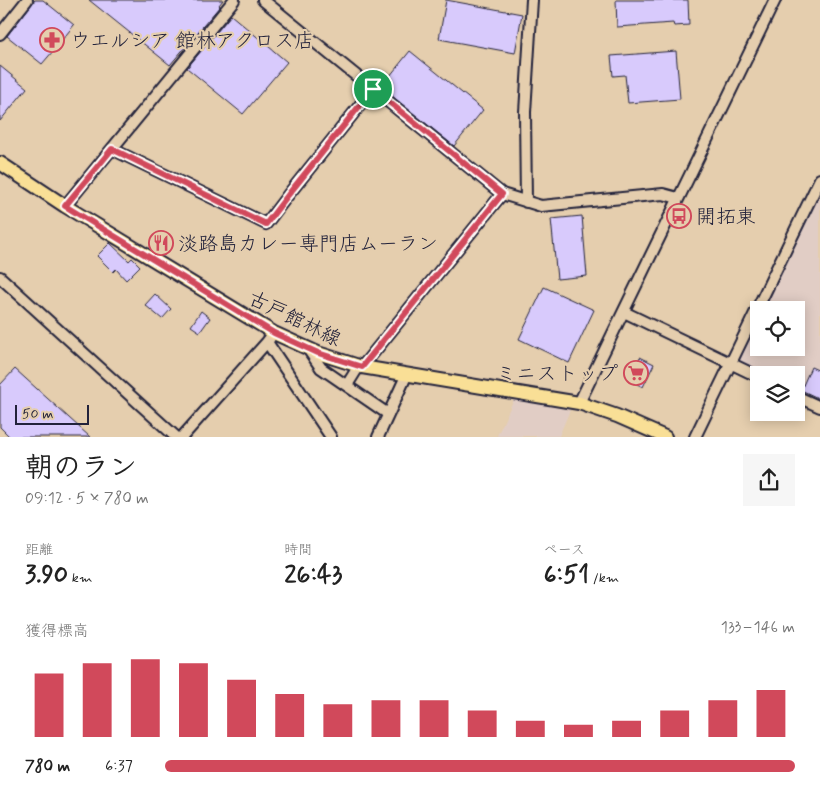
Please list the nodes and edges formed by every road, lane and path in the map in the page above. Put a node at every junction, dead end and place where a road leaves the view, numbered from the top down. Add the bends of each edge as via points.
1 (27, 0) edge
2 (234, 0) edge
3 (263, 0) edge
4 (532, 0) edge
5 (775, 0) edge
6 (0, 34) edge
7 (373, 89) junction
8 (112, 149) junction
9 (0, 163) edge
10 (820, 178) edge
11 (502, 194) junction
12 (678, 198) junction
13 (526, 202) junction
14 (65, 206) junction
15 (0, 277) edge
16 (624, 312) junction
17 (271, 337) junction
18 (308, 349) junction
19 (730, 362) junction
20 (362, 367) junction
21 (750, 372) edge
22 (407, 374) junction
23 (346, 385) junction
24 (805, 400) edge
25 (579, 403) junction
26 (820, 408) edge
27 (388, 414) junction
28 (176, 436) edge
29 (182, 436) edge
30 (331, 436) edge
31 (378, 436) edge
32 (665, 436) edge
33 (694, 436) edge

1 - 6 street
2 - 8 street
3 - 7 street
4 - 13 street via 525,112
5 - 12 street
7 - 8 street via 266,224
7 - 11 street
8 - 14 street
9 - 14 main road, 古戸館林線
10 - 19 street
11 - 13 street
11 - 20 street
12 - 13 street via 663,194 541,206
12 - 16 street
14 - 17 main road, 古戸館林線
15 - 28 street
16 - 19 street
16 - 25 street
17 - 18 main road, 古戸館林線
17 - 29 street
17 - 30 street
18 - 20 main road, 古戸館林線
18 - 23 street via 321,368
19 - 21 street
19 - 33 street
20 - 22 main road, 古戸館林線
20 - 23 street
22 - 25 main road, 古戸館林線
22 - 27 street
23 - 27 street
24 - 26 street
25 - 32 main road, 古戸館林線
27 - 31 street

